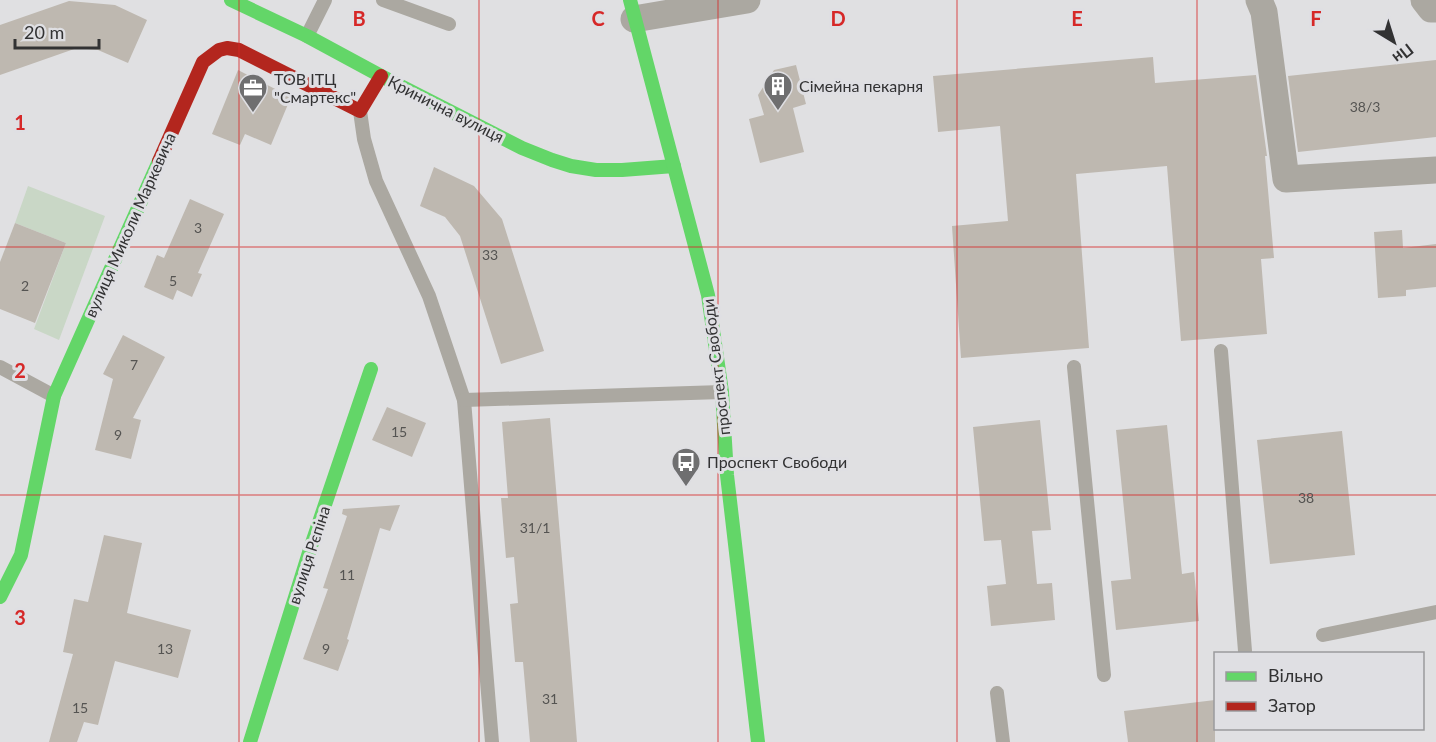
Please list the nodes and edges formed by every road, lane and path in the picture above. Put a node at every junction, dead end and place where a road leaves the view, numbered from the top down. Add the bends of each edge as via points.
1 (231, 0) edge
2 (325, 0) edge
3 (383, 0) edge
4 (747, 0) edge
5 (1259, 0) edge
6 (1424, 0) edge
7 (632, 9) edge
8 (1436, 9) edge
9 (449, 24) dead end
10 (307, 36) junction
11 (381, 76) junction
12 (360, 111) junction
13 (674, 166) junction
14 (1436, 170) edge
15 (1221, 351) dead end
16 (0, 367) edge
17 (1074, 367) dead end
18 (371, 369) dead end
19 (722, 392) junction
20 (54, 396) junction
21 (464, 400) junction
22 (0, 597) edge
23 (1436, 612) edge
24 (1323, 635) dead end
25 (1245, 651) dead end
26 (1104, 675) dead end
27 (997, 693) dead end
28 (250, 742) edge
29 (492, 742) edge
30 (758, 742) edge
31 (1003, 742) edge

1 - 10 street, Кринична вулиця
2 - 10 lane
3 - 9 lane
4 - 7 street
5 - 14 street via 1264,12 1286,179
6 - 8 street
7 - 13 street, проспект Свободи
10 - 11 street, Кринична вулиця
11 - 12 street
11 - 13 street, Кринична вулиця via 522,147 571,166 593,170
12 - 20 street, вулиця Миколи Маркевича via 239,50 226,47 214,51 203,62
12 - 21 lane via 376,181 429,296
13 - 19 street, проспект Свободи via 708,295
15 - 25 lane
16 - 20 lane
17 - 26 lane
18 - 28 street, вулиця Рєпіна
19 - 21 lane
19 - 30 street, проспект Свободи via 726,474
20 - 22 street, вулиця Миколи Маркевича via 21,555
21 - 29 lane
23 - 24 lane
27 - 31 lane

